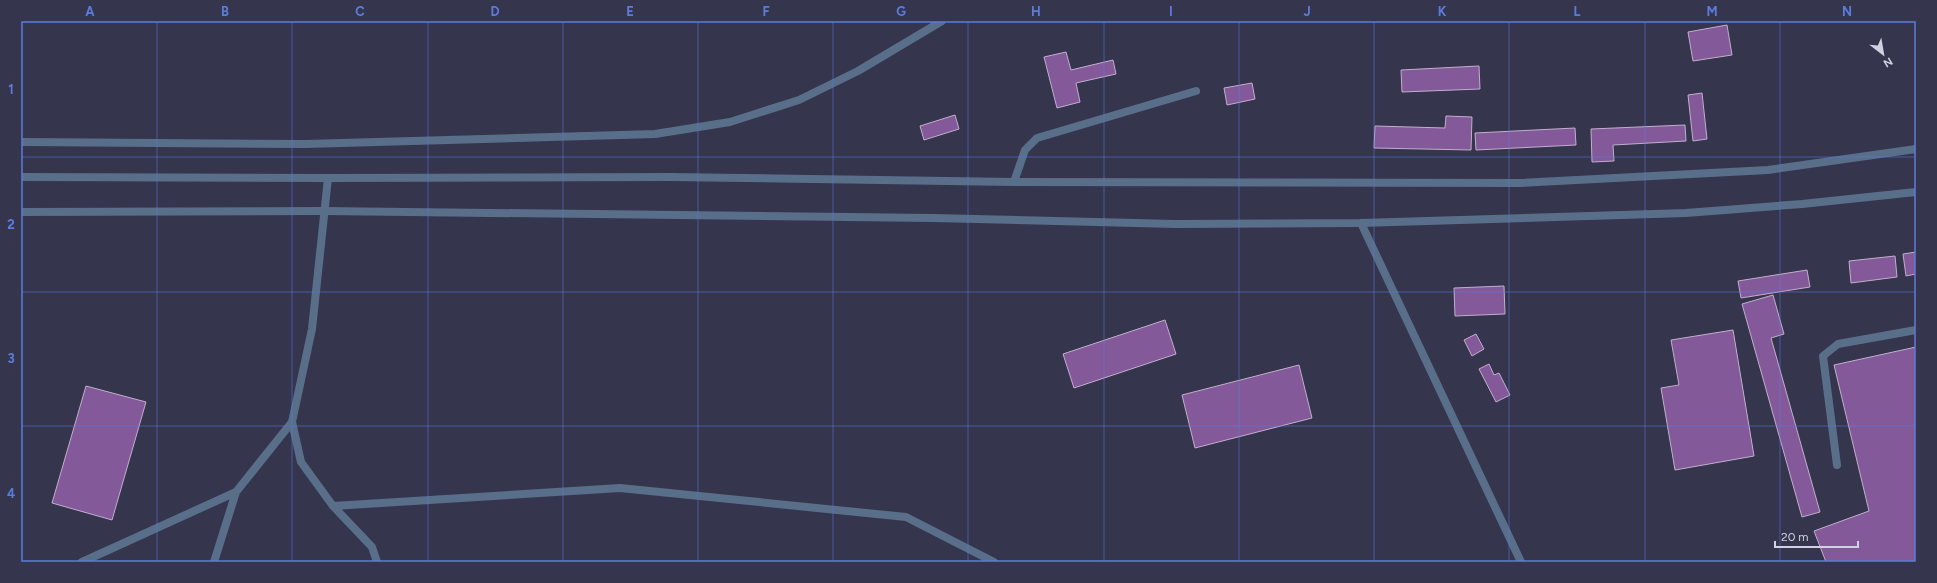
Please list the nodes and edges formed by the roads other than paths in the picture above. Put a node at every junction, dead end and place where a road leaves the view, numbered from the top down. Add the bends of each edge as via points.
1 (942, 21) edge
2 (1196, 91) dead end
3 (21, 142) edge
4 (1916, 149) edge
5 (21, 177) edge
6 (328, 178) junction
7 (1014, 182) junction
8 (1916, 192) edge
9 (324, 211) junction
10 (21, 212) edge
11 (1361, 223) junction
12 (1916, 330) edge
13 (292, 422) junction
14 (1837, 465) dead end
15 (236, 492) junction
16 (333, 506) junction
17 (82, 562) edge
18 (214, 562) edge
19 (376, 562) edge
20 (994, 562) edge
21 (1521, 562) edge

1 - 3 street via 858,72 799,100 730,122 655,134 306,144
2 - 7 street via 1036,138 1025,150
4 - 7 street via 1768,170 1519,183
5 - 6 street
6 - 7 street via 670,177
6 - 9 street
8 - 11 street via 1686,213
9 - 10 street
9 - 11 street via 933,218 1175,224
9 - 13 street via 312,329
11 - 21 street
12 - 14 street via 1838,344 1823,356
13 - 15 street
13 - 16 street via 301,462
15 - 17 street
15 - 18 street
16 - 19 street via 372,547
16 - 20 street via 620,488 906,517

